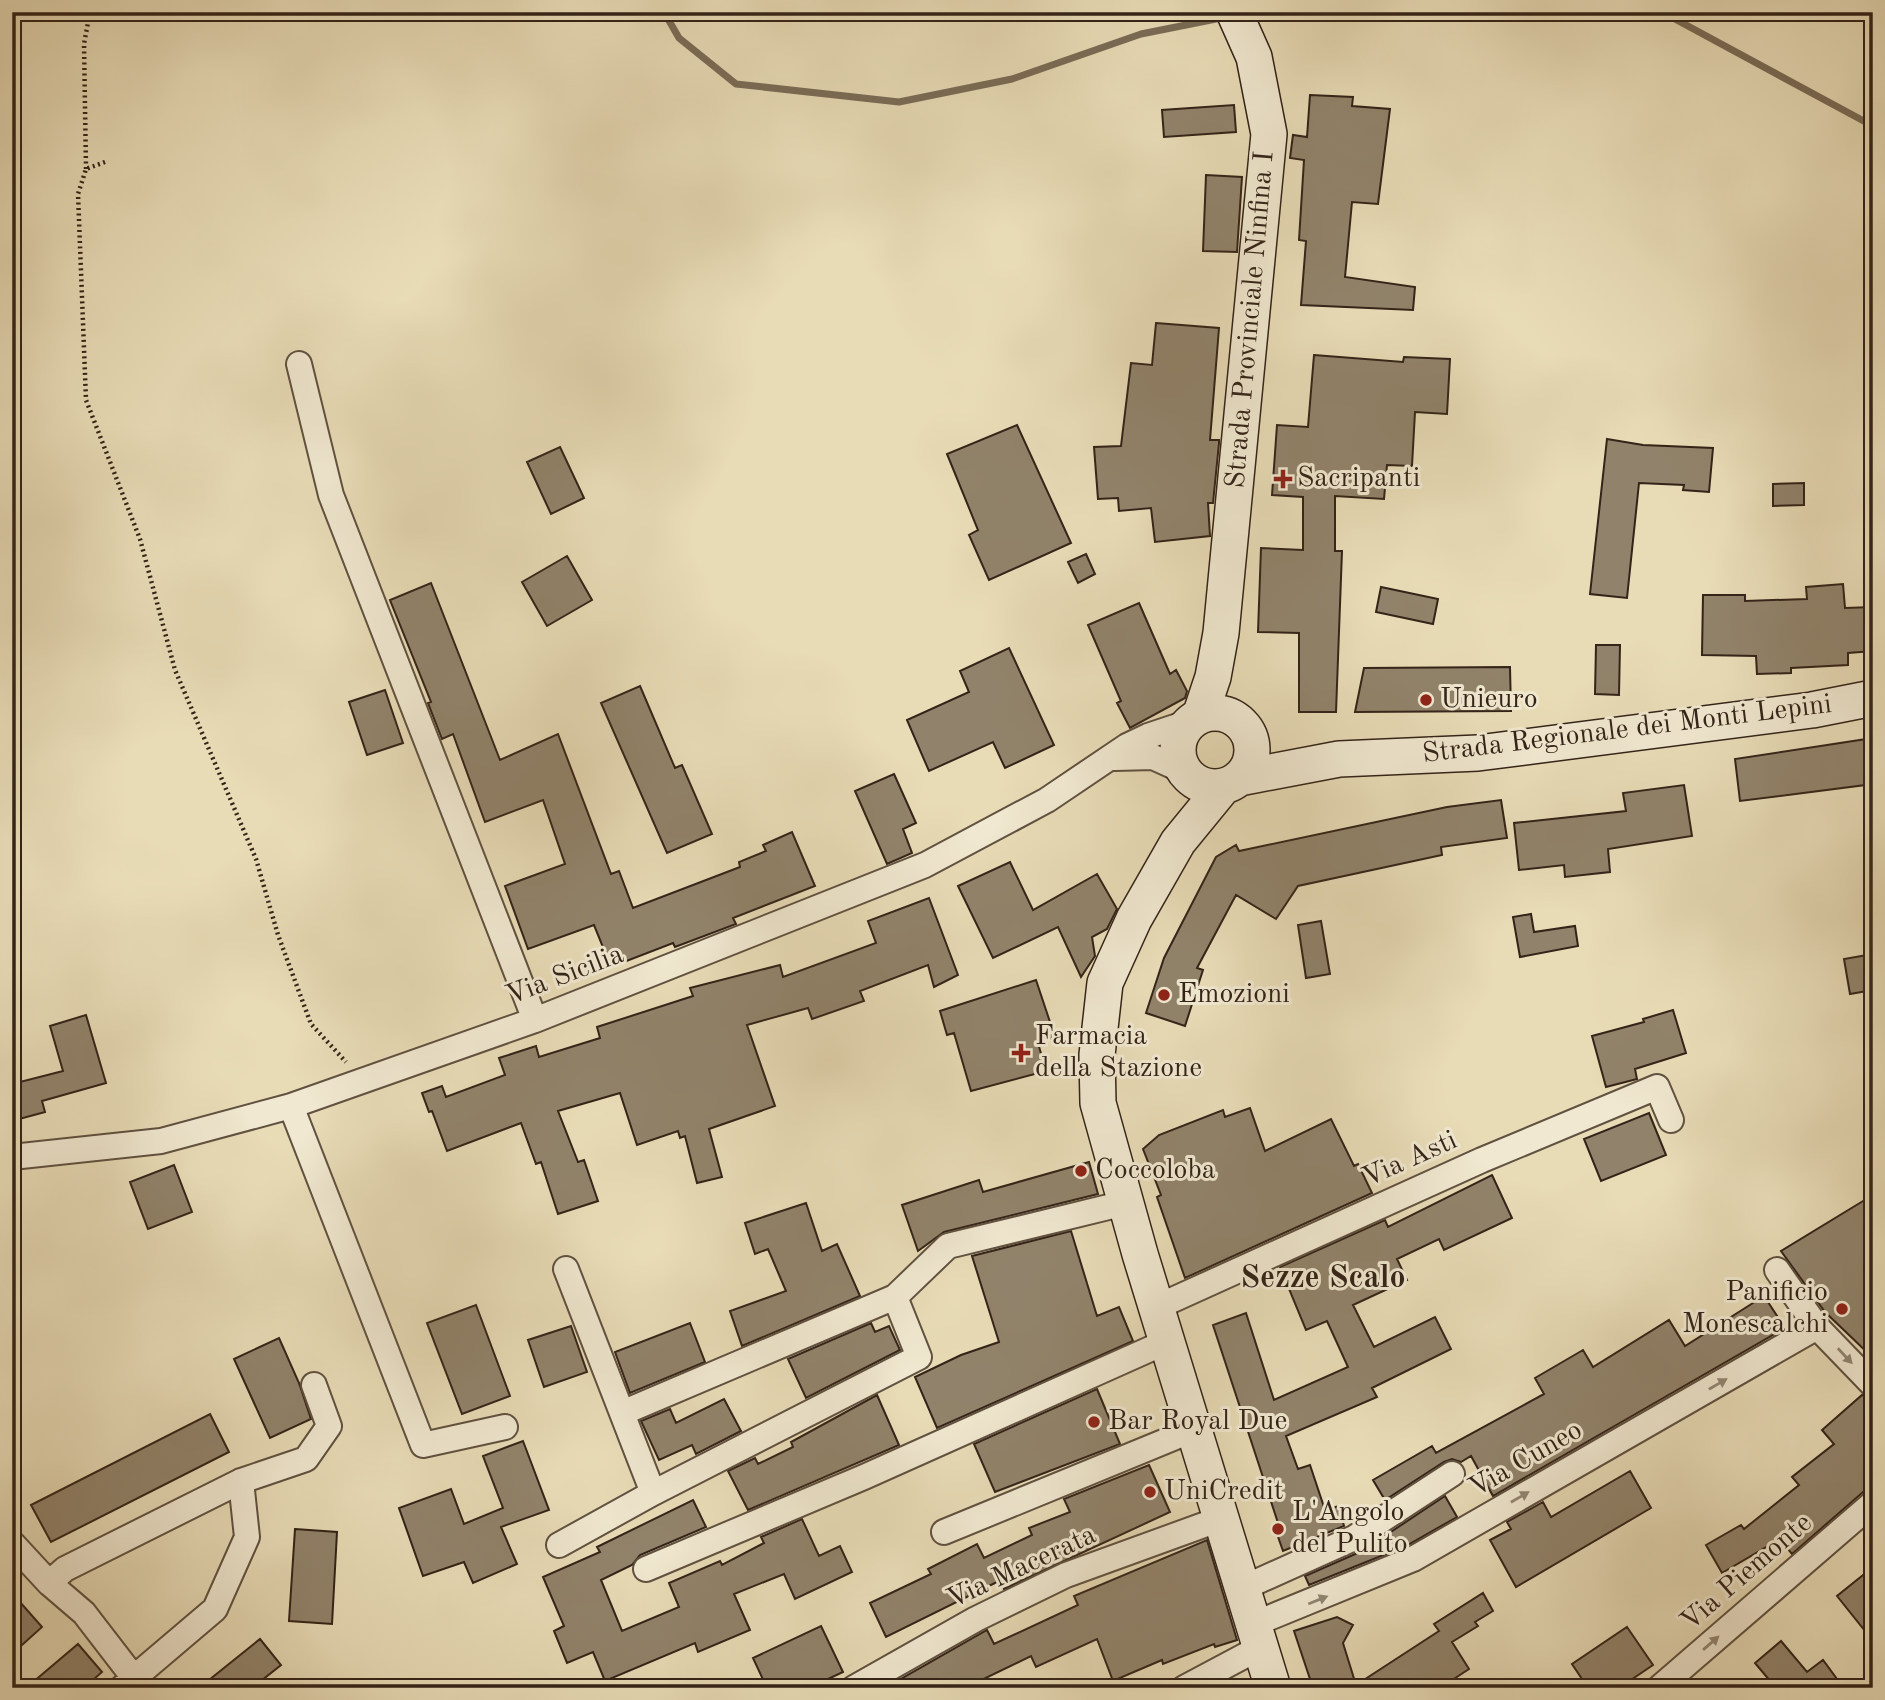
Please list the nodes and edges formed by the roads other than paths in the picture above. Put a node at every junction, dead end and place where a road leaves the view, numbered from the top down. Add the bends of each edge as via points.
1 (1234, 12) edge
2 (299, 363) dead end
3 (1221, 633) junction
4 (1873, 698) edge
5 (1195, 719) junction
6 (1244, 727) junction
7 (1107, 759) junction
8 (1339, 759) junction
9 (1186, 773) junction
10 (1231, 782) junction
11 (1178, 842) junction
12 (535, 1020) junction
13 (291, 1106) junction
14 (1671, 1120) dead end
15 (12, 1157) edge
16 (1125, 1203) junction
17 (566, 1269) dead end
18 (1777, 1270) dead end
19 (895, 1297) junction
20 (1157, 1307) junction
21 (1817, 1327) junction
22 (1168, 1341) junction
23 (314, 1385) dead end
24 (1873, 1385) edge
25 (622, 1413) junction
26 (505, 1427) dead end
27 (1195, 1429) junction
28 (1452, 1474) dead end
29 (241, 1481) junction
30 (653, 1493) junction
31 (1873, 1503) edge
32 (1223, 1518) junction
33 (944, 1532) dead end
34 (12, 1543) edge
35 (559, 1545) dead end
36 (646, 1569) dead end
37 (49, 1583) junction
38 (1243, 1588) junction
39 (1257, 1636) junction
40 (128, 1683) edge
41 (854, 1688) edge
42 (1184, 1688) edge
43 (1273, 1688) edge
44 (1659, 1688) edge

1 - 3 street, Strada Provinciale Ninfina I via 1254,57 1269,134
2 - 12 street via 331,495
3 - 5 street, Strada Provinciale Ninfina I via 1210,687
3 - 6 street, Strada Provinciale Ninfina I
4 - 8 street, Strada Regionale dei Monti Lepini via 1478,753
5 - 6 street via 1219,713
5 - 7 street, Via Sicilia via 1148,736
5 - 9 street via 1183,730 1178,751
6 - 8 street, Strada Regionale dei Monti Lepini via 1292,747
6 - 10 street via 1251,761
7 - 9 street, Via Sicilia via 1142,755
7 - 12 street, Via Sicilia via 1047,800 925,866
8 - 10 street, Strada Regionale dei Monti Lepini
9 - 10 street via 1204,786
9 - 11 street
10 - 11 street
11 - 16 street via 1134,919 1105,983 1097,1055 1098,1102
12 - 13 street, Via Sicilia
13 - 15 street, Via Sicilia via 161,1141
13 - 26 street via 423,1445
14 - 20 street, Via Asti via 1657,1087 1482,1160
16 - 19 street via 948,1246
16 - 20 street
17 - 25 street
18 - 21 street
19 - 25 street
19 - 30 street via 919,1357
20 - 22 street
21 -> 24 street
39 -> 21 street, Via Cuneo via 1413,1559
22 - 27 street
22 - 36 street
23 - 29 street via 329,1426 306,1459
25 - 30 street
27 - 32 street
27 - 33 street
28 - 38 street via 1354,1538
29 - 37 street via 65,1569
29 - 40 street via 247,1537 215,1609
30 - 35 street
44 -> 31 street, Via Piemonte
32 - 38 street
32 - 41 street, Via Macerata via 1066,1575 976,1619
34 - 37 street
37 - 40 street via 85,1613
38 - 39 street
39 - 42 street, Via Cuneo
39 - 43 street

